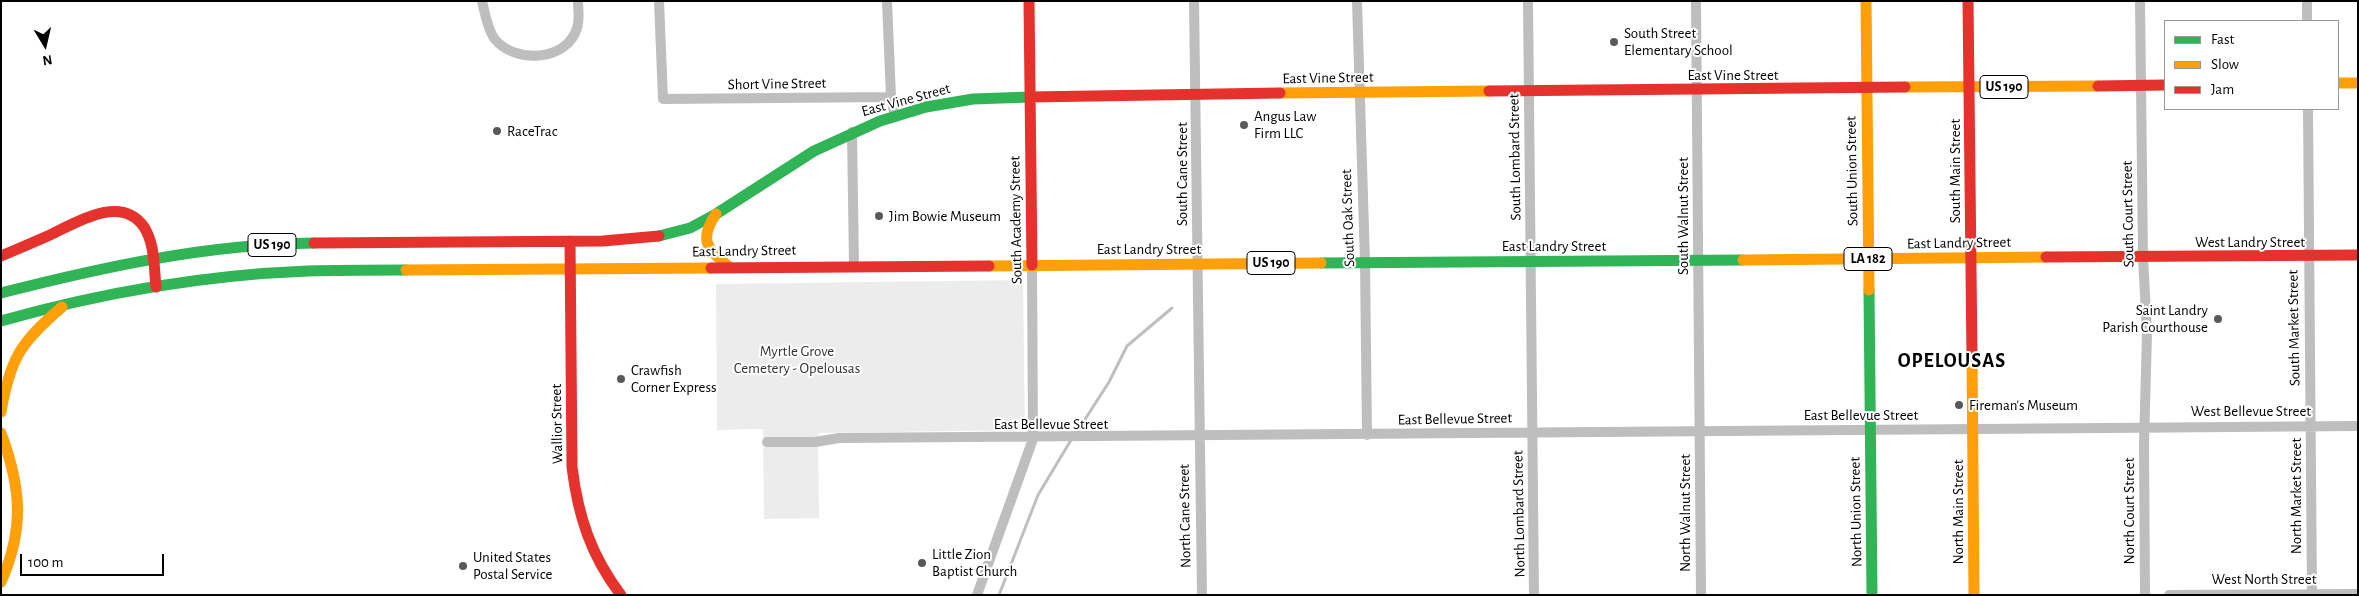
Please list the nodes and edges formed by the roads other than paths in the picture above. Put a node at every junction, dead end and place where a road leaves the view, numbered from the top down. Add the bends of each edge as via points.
1 (482, 1) edge
2 (578, 1) edge
3 (660, 1) edge
4 (887, 1) edge
5 (1029, 1) edge
6 (1194, 1) edge
7 (1357, 1) edge
8 (1528, 1) edge
9 (1696, 1) edge
10 (1866, 1) edge
11 (1968, 1) edge
12 (2140, 1) edge
13 (2307, 1) edge
14 (2307, 20) edge
15 (2358, 83) edge
16 (2339, 84) edge
17 (2141, 85) junction
18 (2164, 85) edge
19 (1969, 87) junction
20 (1866, 89) junction
21 (1697, 90) junction
22 (1529, 91) junction
23 (1360, 93) junction
24 (1196, 94) junction
25 (891, 97) junction
26 (1030, 97) junction
27 (2308, 110) edge
28 (895, 117) junction
29 (852, 132) junction
30 (716, 214) junction
31 (570, 241) junction
32 (2358, 255) edge
33 (1, 256) edge
34 (2143, 257) junction
35 (2309, 257) junction
36 (1971, 258) junction
37 (152, 259) junction
38 (1698, 260) junction
39 (1868, 260) junction
40 (1531, 261) junction
41 (1365, 262) junction
42 (1197, 264) junction
43 (1032, 265) junction
44 (728, 266) junction
45 (854, 266) junction
46 (570, 269) junction
47 (156, 287) junction
48 (1, 293) edge
49 (65, 305) junction
50 (1, 321) edge
51 (1, 413) edge
52 (2311, 426) junction
53 (2358, 426) edge
54 (2145, 427) junction
55 (1870, 430) junction
56 (1973, 430) junction
57 (1700, 431) junction
58 (1533, 433) junction
59 (1366, 434) junction
60 (3, 436) edge
61 (1198, 438) junction
62 (1033, 439) junction
63 (767, 442) dead end
64 (1, 582) edge
65 (2312, 594) edge
66 (2358, 594) edge
67 (621, 595) edge
68 (977, 595) edge
69 (1202, 595) edge
70 (1534, 595) edge
71 (1701, 595) edge
72 (1872, 595) edge
73 (1974, 595) edge
74 (2145, 595) edge
75 (2169, 595) edge

1 - 2 street via 494,38 515,54 526,55 551,54 572,40 577,29
3 - 25 street, Short Vine Street via 663,99
4 - 25 street
5 - 26 main road, South Academy Street
6 - 24 street, South Cane Street
7 - 23 street, South Oak Street
8 - 22 street, South Lombard Street
9 - 21 street, South Walnut Street
10 - 20 main road, South Union Street / LA 182
11 - 19 main road, South Main Street
12 - 17 street, South Court Street
13 - 14 street
15 - 16 main road
17 - 18 main road, US 190
17 - 19 main road, East Vine Street / US 190
17 - 34 street, South Court Street
19 - 20 main road, East Vine Street / US 190
19 - 36 main road, South Main Street
20 - 21 main road, East Vine Street / US 190
20 - 39 main road, South Union Street / LA 182
21 - 22 main road, East Vine Street / US 190
21 - 38 street, South Walnut Street
22 - 23 main road, East Vine Street / US 190
22 - 40 street, South Lombard Street
23 - 24 main road, East Vine Street / US 190
23 - 41 street, South Oak Street
24 - 26 main road, East Vine Street / US 190
24 - 42 street, South Cane Street
25 - 28 street
26 - 28 main road, East Vine Street / US 190 via 950,102
26 - 43 main road, South Academy Street
27 - 35 street, South Market Street
28 - 29 main road, East Vine Street / US 190
29 - 30 main road, East Vine Street / US 190 via 814,151
29 - 45 street
30 - 31 main road, East Vine Street / US 190 via 690,228 653,238
30 - 44 main road via 707,226 705,240 712,253
31 - 37 main road, East Vine Street / US 190 via 308,243
31 - 46 main road, Wallior Street
32 - 35 main road, West Landry Street / US 190
33 - 37 main road via 93,215 116,211 128,213 145,228
34 - 35 main road, West Landry Street / US 190
34 - 36 main road, East Landry Street / US 190
34 - 54 street, South Court Street via 2147,333
35 - 52 street, South Market Street
36 - 39 main road, East Landry Street / US 190
36 - 56 main road, South Main Street
37 - 47 main road
37 - 48 main road, US 190 via 91,270
38 - 39 main road, East Landry Street / US 190
38 - 40 main road, East Landry Street / US 190
38 - 57 street, South Walnut Street
39 - 55 main road, South Union Street / LA 182
40 - 41 main road, East Landry Street / US 190
40 - 58 street, South Lombard Street
41 - 42 main road, East Landry Street / US 190
41 - 59 street, South Oak Street
42 - 43 main road, East Landry Street / US 190
42 - 61 street, South Cane Street
43 - 45 main road, East Landry Street / US 190
43 - 62 street, South Academy Street
44 - 45 main road, East Landry Street / US 190
44 - 46 main road, East Landry Street / US 190
46 - 47 main road, East Landry Street / US 190 via 308,271
46 - 67 main road, Wallior Street via 572,467 576,502 589,545
47 - 49 main road, US 190
49 - 50 main road, US 190
49 - 51 main road via 20,347 10,366
51 - 60 main road
52 - 53 street, West Bellevue Street
52 - 54 street, West Bellevue Street
52 - 65 street, North Market Street
54 - 56 street, East Bellevue Street
54 - 74 street, North Court Street
55 - 56 street, East Bellevue Street
55 - 57 street, East Bellevue Street
55 - 72 main road, North Union Street / LA 182
56 - 73 main road, North Main Street
57 - 58 street, East Bellevue Street
57 - 71 street, North Walnut Street
58 - 59 street, East Bellevue Street
58 - 70 street, North Lombard Street
59 - 61 street, East Bellevue Street
60 - 64 main road via 18,488 20,521 14,552
61 - 62 street, East Bellevue Street
61 - 69 street, North Cane Street
62 - 63 street, East Bellevue Street via 839,438 815,442
62 - 68 street
65 - 66 street, West North Street
65 - 75 street, West North Street

